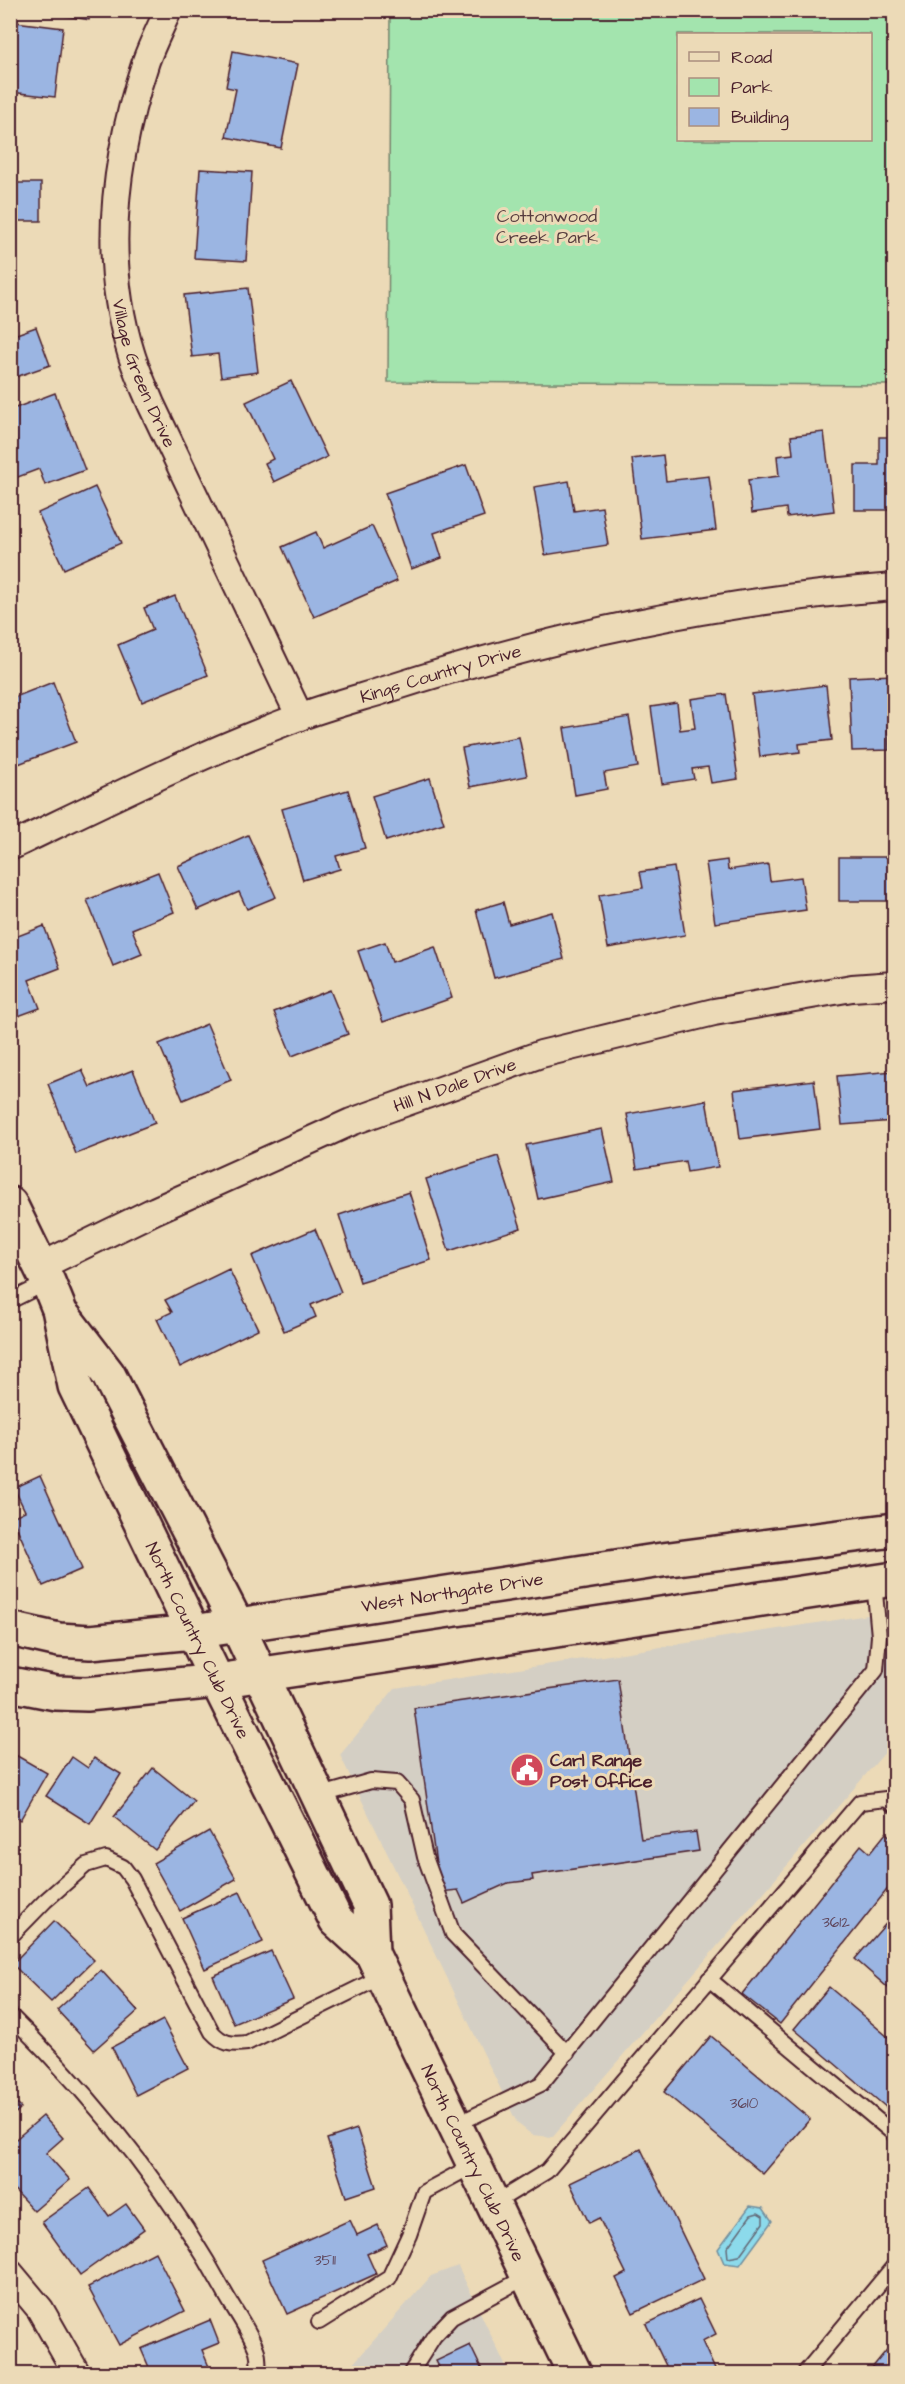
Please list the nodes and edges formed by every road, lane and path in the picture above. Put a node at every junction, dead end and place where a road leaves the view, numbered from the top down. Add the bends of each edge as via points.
1 (168, 10) edge
2 (894, 588) edge
3 (300, 717) junction
4 (10, 847) edge
5 (894, 985) edge
6 (10, 1204) edge
7 (49, 1286) junction
8 (10, 1301) edge
9 (881, 1532) edge
10 (884, 1581) edge
11 (237, 1625) junction
12 (10, 1629) edge
13 (193, 1632) junction
14 (260, 1675) junction
15 (217, 1681) junction
16 (10, 1684) edge
17 (318, 1796) junction
18 (894, 1805) edge
19 (10, 1937) edge
20 (378, 1964) junction
21 (709, 1979) junction
22 (10, 2015) edge
23 (567, 2053) junction
24 (455, 2125) junction
25 (894, 2134) edge
26 (474, 2165) junction
27 (493, 2204) junction
28 (894, 2266) edge
29 (528, 2276) junction
30 (15, 2285) edge
31 (319, 2322) dead end
32 (77, 2373) edge
33 (259, 2373) edge
34 (410, 2373) edge
35 (575, 2373) edge
36 (804, 2373) edge

1 - 3 street, Village Green Drive via 147,59 128,124 117,182 113,237 117,292 131,352 151,404
2 - 3 street, Kings Country Drive via 839,592 628,624 534,646
3 - 4 street, Kings Country Drive via 161,774
5 - 7 street, Hill N Dale Drive via 852,988 714,1012 541,1054 351,1122 156,1210
6 - 7 street, North Country Club Drive
7 - 8 lane
7 - 11 street, North Country Club Drive via 108,1374
7 - 13 street, North Country Club Drive via 75,1386
9 - 10 street
9 - 11 street, West Northgate Drive via 662,1560
10 - 14 street
10 - 23 lane via 876,1670
11 - 13 street, West Northgate Drive
11 - 14 street, North Country Club Drive
12 - 13 street, West Northgate Drive via 90,1642
13 - 15 street, North Country Club Drive
14 - 15 street
14 - 17 street, North Country Club Drive
15 - 16 street via 87,1694 56,1693
15 - 20 street, North Country Club Drive via 336,1920
17 - 20 street, North Country Club Drive via 370,1905
17 - 23 lane via 371,1781 397,1783 412,1800 425,1857 453,1934
18 - 21 lane via 886,1799 860,1802
19 - 20 lane via 86,1865 106,1859 123,1867 212,2032 232,2045 247,2043
20 - 24 street, North Country Club Drive
21 - 25 lane
21 - 27 lane via 547,2170
22 - 33 lane via 93,2103 179,2216 256,2351
23 - 24 lane via 542,2084
24 - 26 street, North Country Club Drive
26 - 27 street, North Country Club Drive
26 - 31 lane via 424,2192 389,2278
27 - 29 street, North Country Club Drive
28 - 36 lane
29 - 34 lane via 452,2317
29 - 35 street, North Country Club Drive
30 - 32 street via 40,2309

